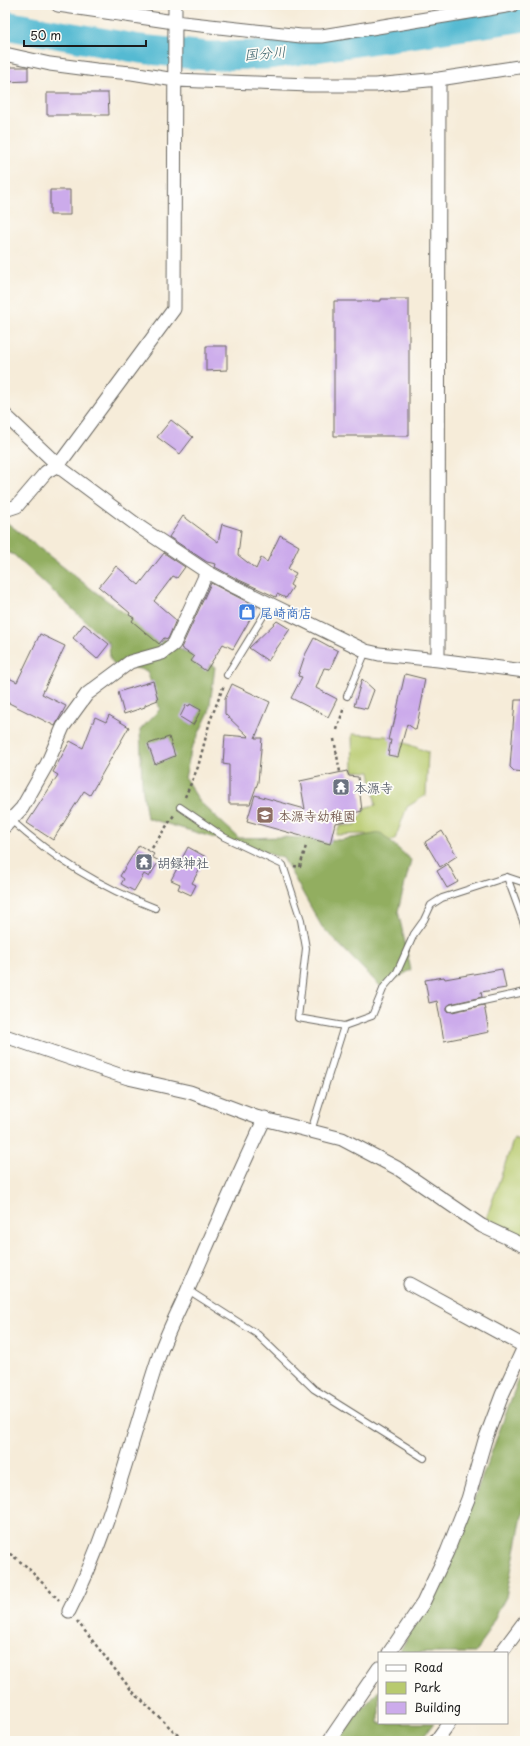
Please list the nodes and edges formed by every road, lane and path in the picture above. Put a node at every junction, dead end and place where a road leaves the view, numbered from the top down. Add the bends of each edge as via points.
1 (58, 5) edge
2 (175, 5) edge
3 (512, 5) edge
4 (175, 28) junction
5 (5, 54) edge
6 (525, 66) edge
7 (175, 74) junction
8 (439, 79) junction
9 (5, 415) edge
10 (58, 465) junction
11 (5, 510) edge
12 (207, 572) junction
13 (270, 605) junction
14 (366, 651) junction
15 (438, 660) junction
16 (525, 671) edge
17 (227, 675) joint
18 (347, 696) joint
19 (337, 730) dead end
20 (334, 739) dead end
21 (340, 772) dead end
22 (180, 807) junction
23 (8, 823) edge
24 (306, 846) dead end
25 (152, 848) dead end
26 (283, 865) junction
27 (507, 877) junction
28 (525, 883) edge
29 (155, 908) dead end
30 (525, 926) edge
31 (525, 992) edge
32 (451, 1008) dead end
33 (344, 1026) junction
34 (5, 1036) edge
35 (265, 1118) junction
36 (311, 1130) junction
37 (525, 1246) edge
38 (410, 1284) dead end
39 (188, 1290) junction
40 (525, 1345) edge
41 (424, 1458) dead end
42 (5, 1550) edge
43 (69, 1611) junction
44 (525, 1621) edge
45 (390, 1652) edge
46 (502, 1652) edge
47 (378, 1669) edge
48 (448, 1724) edge
49 (184, 1741) edge
50 (329, 1741) edge
51 (436, 1741) edge

1 - 4 street
2 - 4 street
3 - 4 street via 322,36
4 - 7 street
5 - 7 street via 50,64 96,70
6 - 8 street
7 - 8 street via 317,85
7 - 10 street via 174,309
8 - 15 street
9 - 10 street
10 - 11 street via 46,472 17,506
10 - 12 street via 141,528
12 - 13 street
12 - 23 street via 174,644 162,653 130,662 87,694 63,727 47,764 22,808
13 - 14 street
13 - 17 lane
14 - 15 street
14 - 18 lane
15 - 16 street
17 - 22 path via 210,721 198,767
18 - 19 path
20 - 21 path
22 - 25 path
22 - 26 lane via 224,837
23 - 29 lane via 84,875 124,897
24 - 26 path via 300,867
26 - 33 lane via 301,920 306,948 298,1018
27 - 28 lane
27 - 30 lane
27 - 33 lane via 442,898 431,905 414,934 397,972 384,988 372,1016
31 - 32 lane
33 - 36 lane
34 - 35 street via 128,1078 190,1092 256,1117
35 - 36 street
35 - 39 street
36 - 37 street via 342,1139 378,1157 482,1226
38 - 40 street
39 - 41 lane via 257,1334 314,1389
39 - 43 street via 158,1358 104,1531
40 - 45 street via 485,1440 468,1499 447,1552 423,1603
42 - 43 path via 26,1566
43 - 49 path via 132,1691
44 - 46 street
47 - 50 street
48 - 51 street

